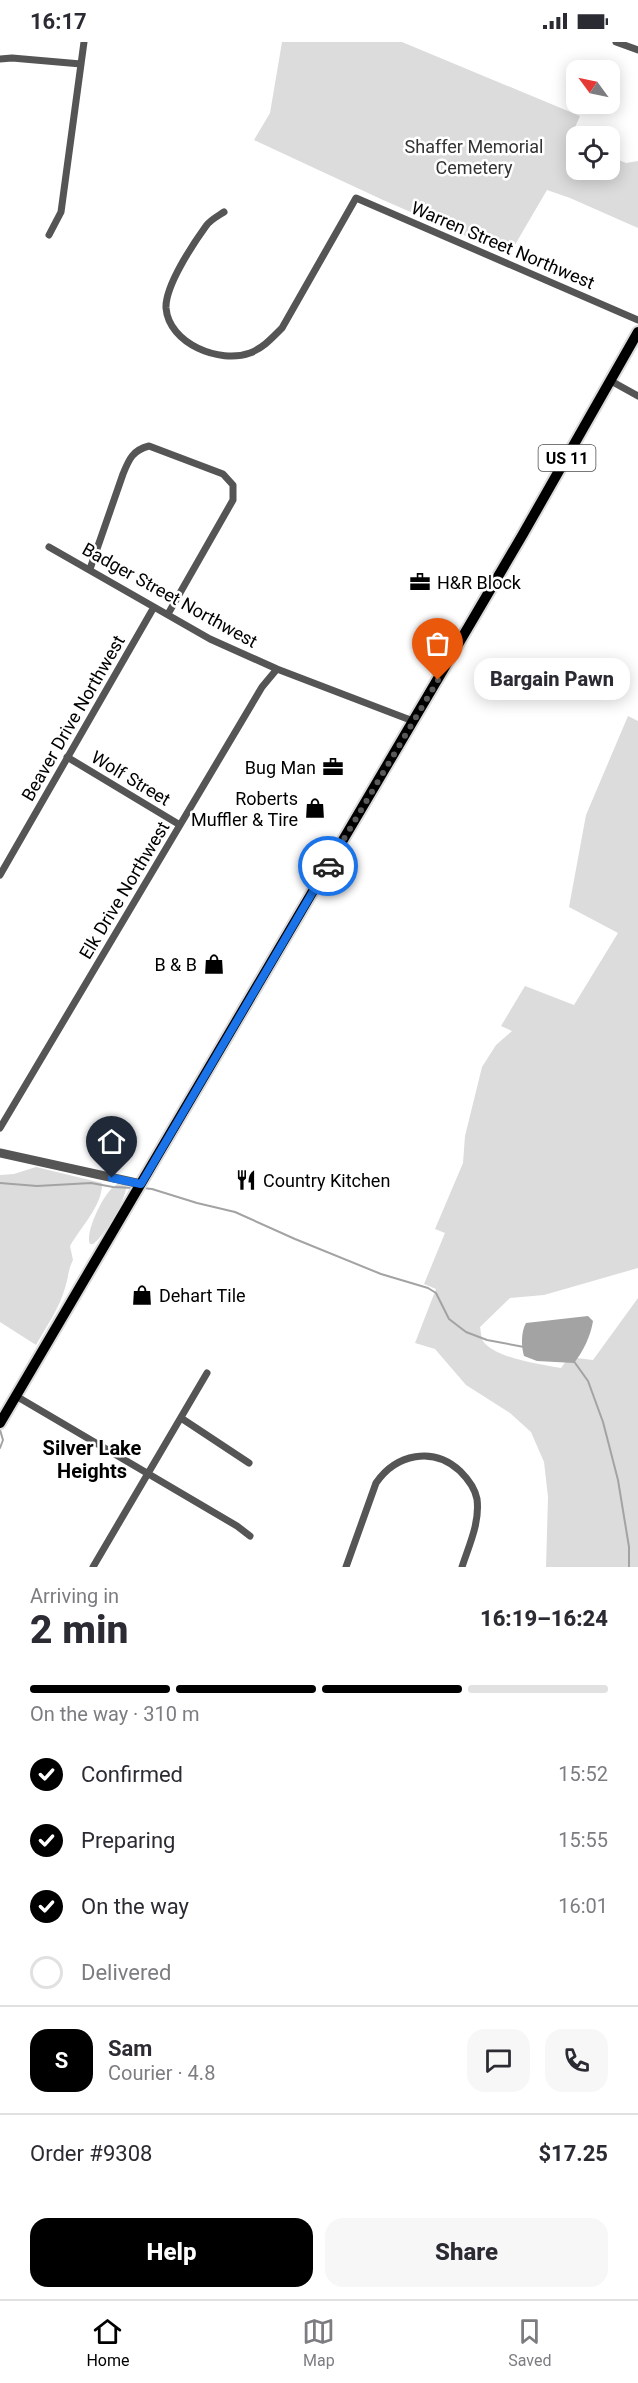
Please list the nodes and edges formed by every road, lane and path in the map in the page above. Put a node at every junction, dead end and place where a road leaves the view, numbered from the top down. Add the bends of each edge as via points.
1 (84, 42) edge
2 (616, 42) edge
3 (638, 50) edge
4 (0, 59) edge
5 (81, 64) junction
6 (224, 212) dead end
7 (49, 235) dead end
8 (638, 320) edge
9 (638, 332) edge
10 (611, 381) junction
11 (638, 396) edge
12 (49, 547) dead end
13 (90, 569) junction
14 (154, 607) junction
15 (168, 614) junction
16 (277, 669) junction
17 (413, 721) junction
18 (67, 757) junction
19 (180, 825) junction
20 (0, 875) edge
21 (0, 1128) edge
22 (0, 1153) edge
23 (141, 1184) junction
24 (207, 1373) dead end
25 (16, 1396) junction
26 (181, 1418) junction
27 (0, 1423) edge
28 (249, 1462) dead end
29 (147, 1475) junction
30 (250, 1536) dead end
31 (93, 1567) edge
32 (346, 1567) edge
33 (462, 1567) edge

1 - 5 street
2 - 3 street
4 - 5 street
5 - 7 street via 61,212
6 - 8 street, Warren Street Northwest via 207,224 187,256 174,280 166,308 179,336 211,352 248,354 263,347 282,328 356,198
9 - 10 main road, US 11
10 - 11 street
10 - 17 main road, US 11
12 - 13 street, Badger Street Northwest
13 - 14 street, Badger Street Northwest
13 - 15 street via 123,474 137,449 149,446 223,474 232,484 233,500
14 - 15 street, Badger Street Northwest
14 - 18 street, Beaver Drive Northwest
15 - 16 street, Badger Street Northwest via 210,639
16 - 17 street, Badger Street Northwest
16 - 19 street, Elk Drive Northwest via 262,687
17 - 23 main road, US 11
18 - 19 street, Wolf Street
18 - 20 street, Beaver Drive Northwest
19 - 21 street, Elk Drive Northwest
22 - 23 street
23 - 25 main road, US 11
24 - 26 street
25 - 27 main road, US 11
25 - 29 street
26 - 28 street
26 - 29 street
29 - 30 street
29 - 31 street
32 - 33 street via 376,1483 384,1471 404,1459 425,1456 456,1468 476,1496 477,1521

